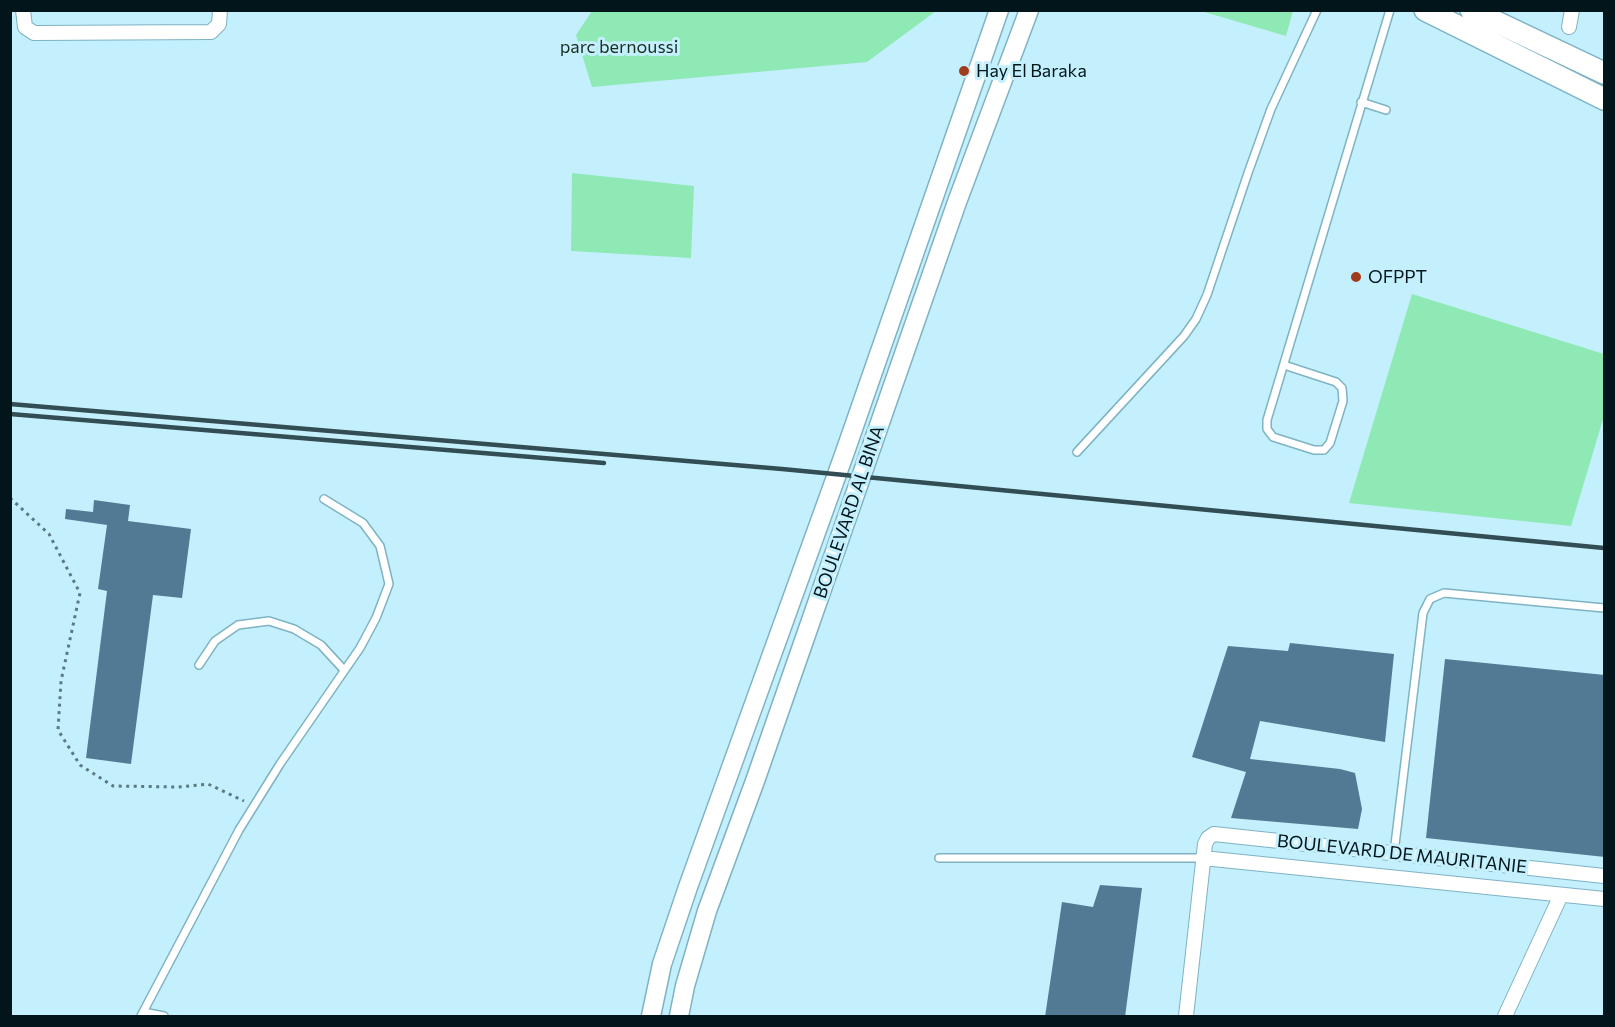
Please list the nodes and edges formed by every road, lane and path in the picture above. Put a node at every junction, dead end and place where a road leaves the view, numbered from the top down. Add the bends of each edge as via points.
1 (23, 10) edge
2 (220, 10) edge
3 (999, 10) edge
4 (1029, 10) edge
5 (1317, 10) edge
6 (1390, 10) edge
7 (1425, 10) edge
8 (1471, 10) edge
9 (1572, 10) edge
10 (1569, 27) dead end
11 (1605, 73) edge
12 (1605, 99) edge
13 (1361, 102) junction
14 (1386, 110) dead end
15 (1284, 365) junction
16 (1077, 452) dead end
17 (10, 498) edge
18 (324, 499) dead end
19 (1605, 608) edge
20 (199, 665) dead end
21 (344, 670) junction
22 (254, 806) junction
23 (1394, 853) junction
24 (939, 858) dead end
25 (1203, 858) junction
26 (1605, 876) edge
27 (1561, 895) junction
28 (1605, 899) edge
29 (142, 1014) edge
30 (164, 1017) edge
31 (651, 1017) edge
32 (679, 1017) edge
33 (1186, 1017) edge
34 (1505, 1017) edge

1 - 2 street via 25,27 34,33 211,32 219,24
3 - 31 main road, BOULEVARD AL BINA via 688,887 662,964
4 - 32 main road, BOULEVARD AL BINA via 957,202 707,911
5 - 16 lane via 1271,110 1196,319
6 - 13 lane
7 - 12 main road
8 - 11 main road
9 - 10 street
13 - 14 lane
13 - 15 lane
15 - 15 lane via 1267,429 1278,440 1324,450 1330,443 1343,401 1342,388 1336,382
17 - 22 path via 49,534 80,593 61,681 58,730 80,765 113,786 208,784
18 - 21 lane via 363,523 380,546 389,584 376,618
19 - 23 lane via 1444,593 1430,599 1423,613
20 - 21 lane via 215,641 238,625 269,621 294,629 321,645
21 - 22 lane
22 - 29 lane
23 - 25 street, BOULEVARD DE MAURITANIE via 1217,833 1208,838
23 - 26 street, BOULEVARD DE MAURITANIE
24 - 25 lane
25 - 27 street, BOULEVARD DE MAURITANIE
25 - 33 street
27 - 28 street, BOULEVARD DE MAURITANIE
27 - 34 street
29 - 30 lane

